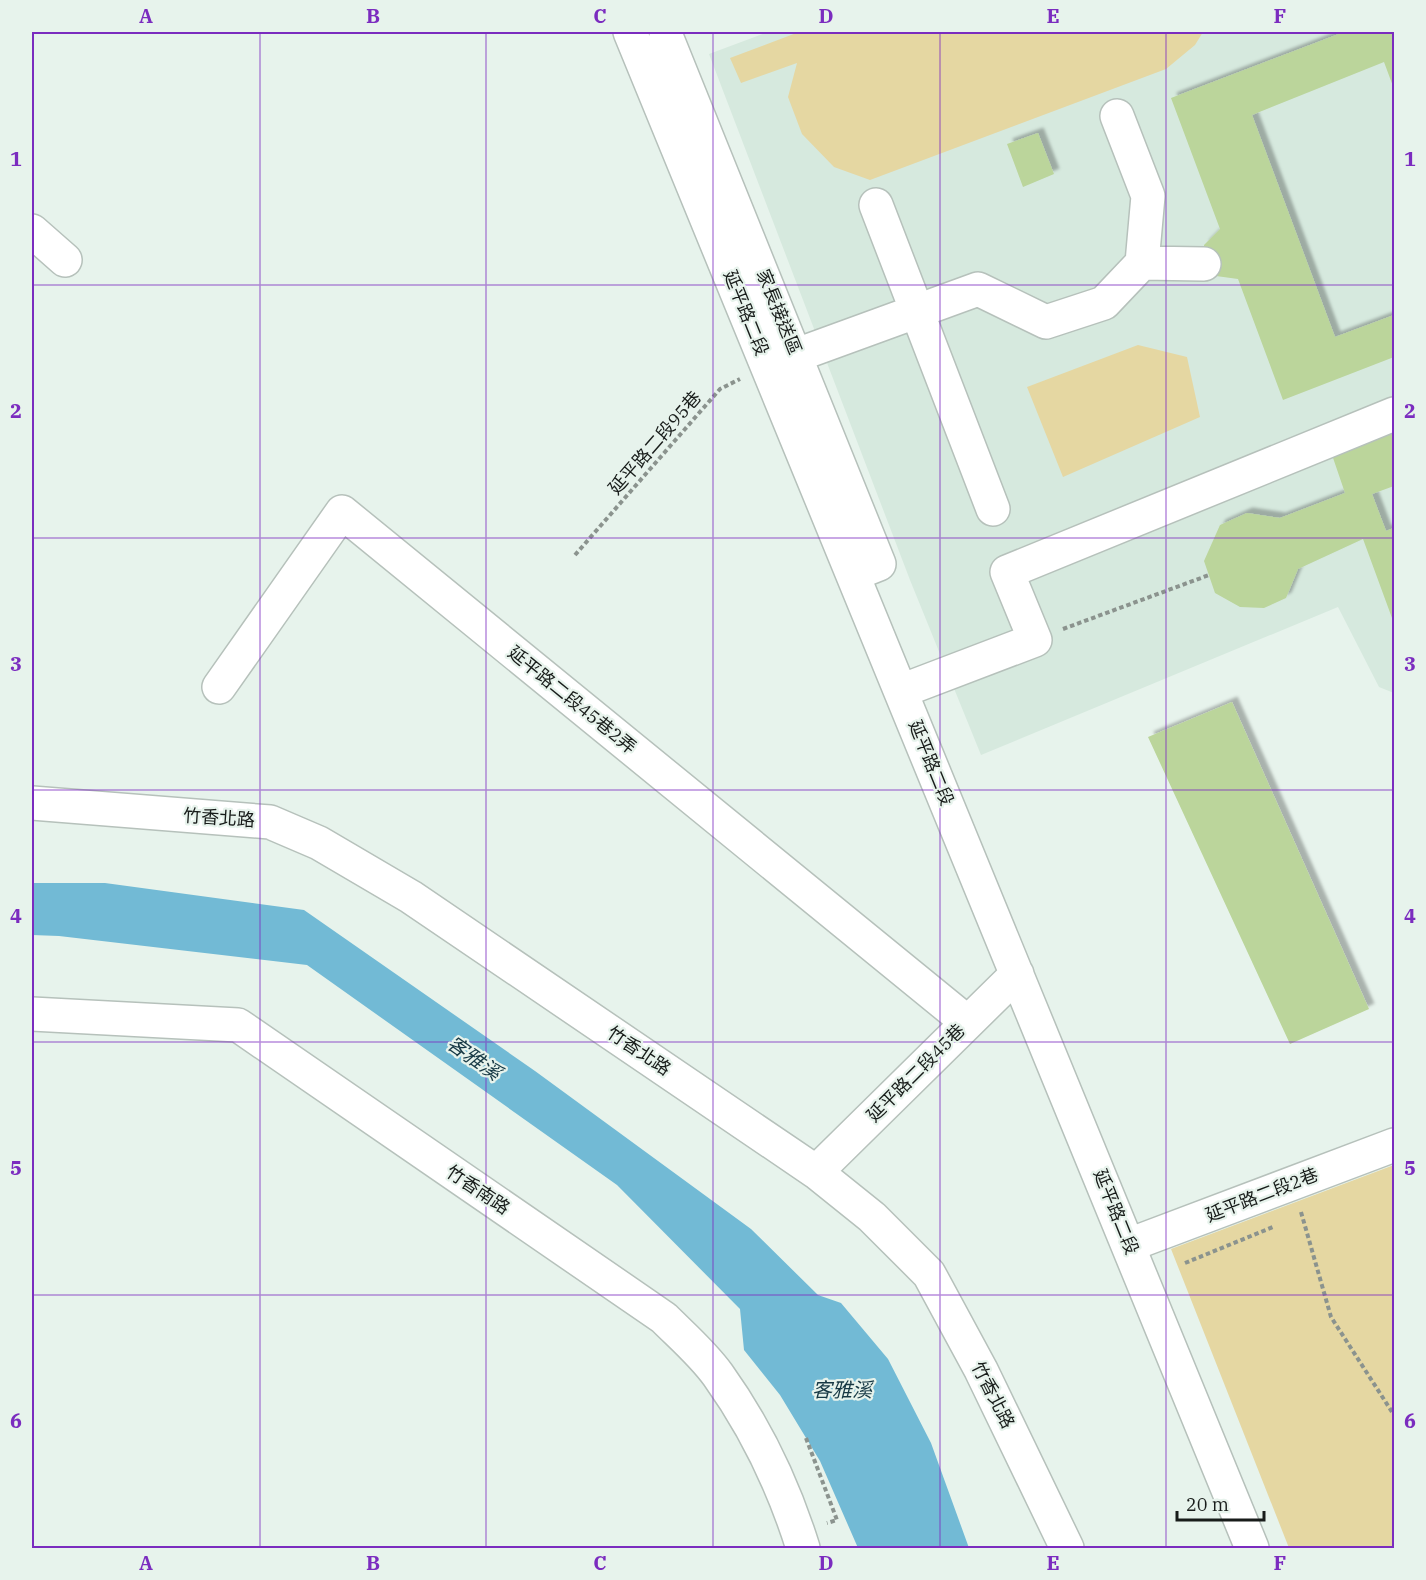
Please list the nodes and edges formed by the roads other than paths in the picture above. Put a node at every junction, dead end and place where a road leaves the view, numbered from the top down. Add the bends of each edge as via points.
1 (672, 34) edge
2 (633, 40) edge
3 (1117, 116) dead end
4 (876, 205) dead end
5 (32, 231) edge
6 (65, 260) dead end
7 (1142, 263) junction
8 (1204, 264) dead end
9 (919, 310) junction
10 (782, 360) junction
11 (1395, 414) edge
12 (993, 509) dead end
13 (219, 687) dead end
14 (901, 691) junction
15 (32, 803) edge
16 (1017, 974) junction
17 (32, 1014) edge
18 (967, 1022) junction
19 (1395, 1145) edge
20 (816, 1172) junction
21 (1129, 1245) junction
22 (801, 1541) edge
23 (1067, 1548) edge
24 (1252, 1548) edge

1 - 2 street
1 - 10 street, 家長接送區
2 - 10 street, 延平路二段
3 - 7 street via 1148,196
4 - 9 street
5 - 6 street
7 - 8 street
7 - 9 street via 1104,303 1046,322 978,289
9 - 10 street
9 - 12 street
10 - 14 street, 延平路二段 via 854,574
11 - 14 street via 1007,572 1035,640
13 - 18 street, 延平路二段45巷2弄 via 342,512
14 - 16 street, 延平路二段
15 - 20 street, 竹香北路 via 270,822 319,843 411,897
16 - 18 street, 延平路二段45巷
16 - 21 street, 延平路二段
17 - 22 street, 竹香南路 via 238,1025 664,1318 717,1374 753,1430 792,1511
18 - 20 street, 延平路二段45巷
19 - 21 street, 延平路二段2巷
20 - 23 street, 竹香北路 via 872,1217 929,1274 981,1370
21 - 24 street, 延平路二段

